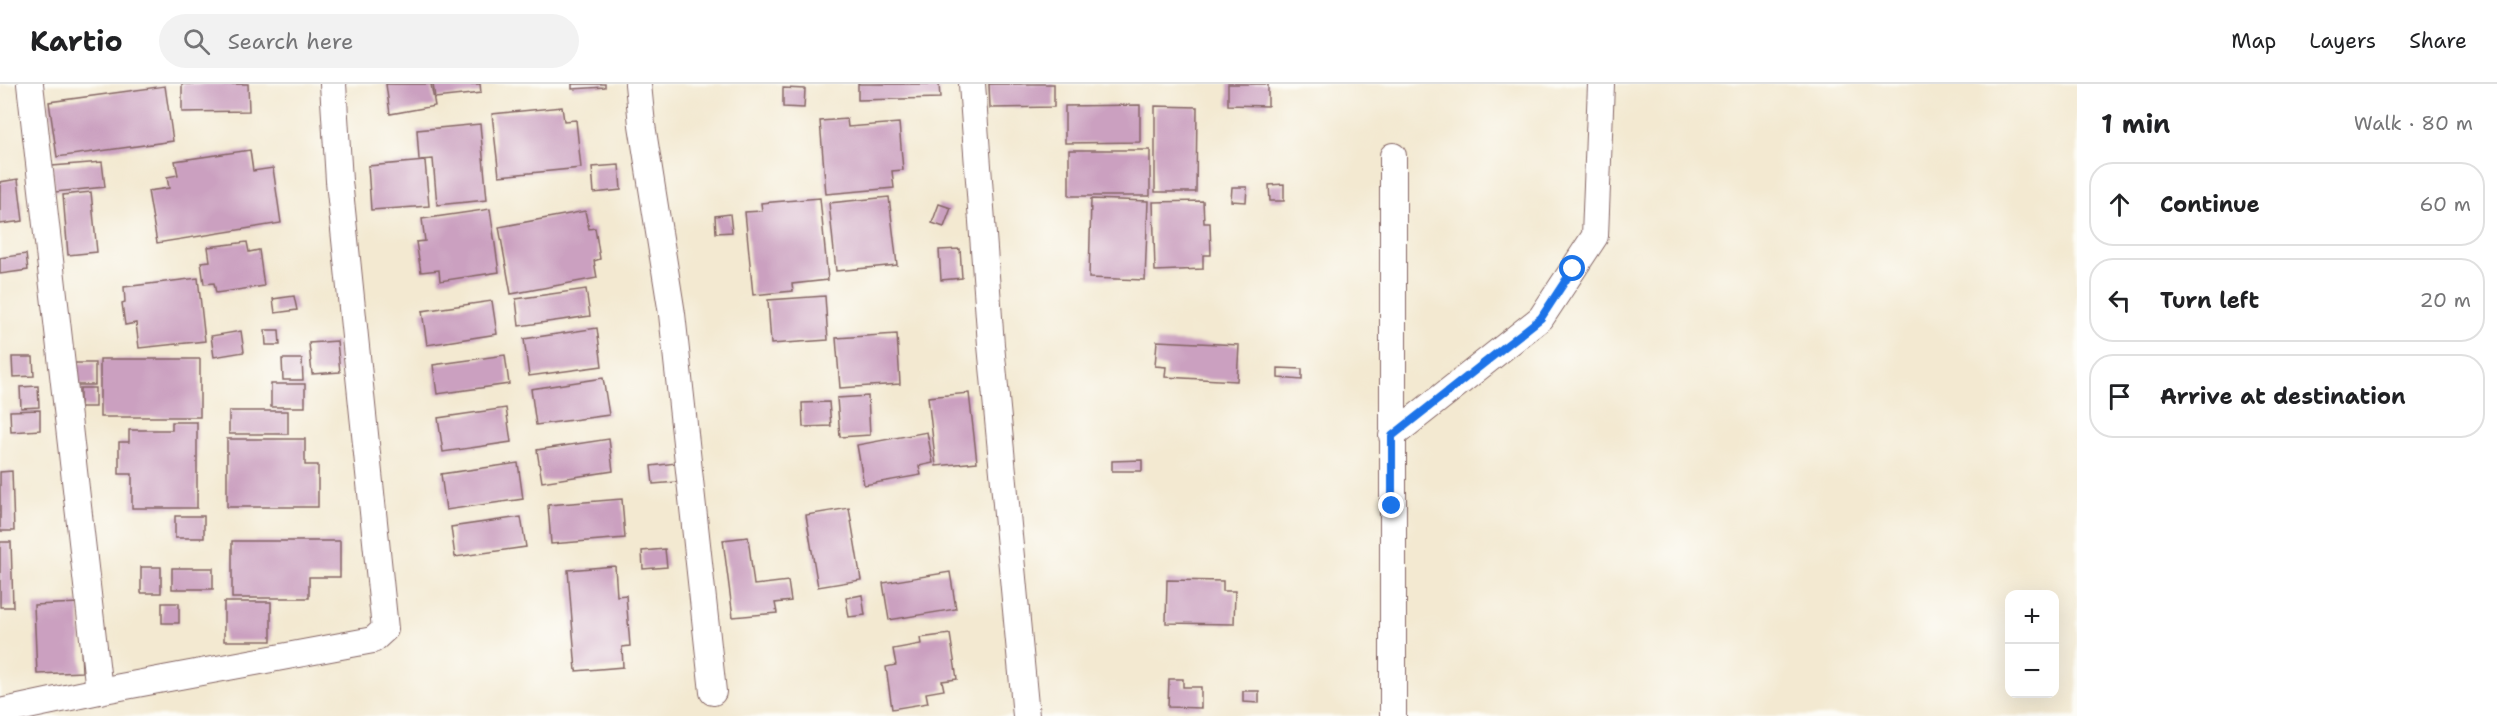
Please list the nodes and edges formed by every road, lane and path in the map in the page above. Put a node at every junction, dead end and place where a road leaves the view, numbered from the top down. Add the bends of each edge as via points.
1 (30, 84) edge
2 (333, 84) edge
3 (638, 84) edge
4 (972, 84) edge
5 (1600, 84) edge
6 (1392, 156) dead end
7 (1392, 436) junction
8 (99, 691) junction
9 (713, 692) dead end
10 (0, 712) edge
11 (1026, 716) edge
12 (1393, 716) edge

1 - 8 street
2 - 8 street via 339,181 384,629 373,640
3 - 9 street via 672,314
4 - 11 street via 991,345
5 - 7 street via 1595,236 1541,318
6 - 7 street
7 - 12 street
8 - 10 street

